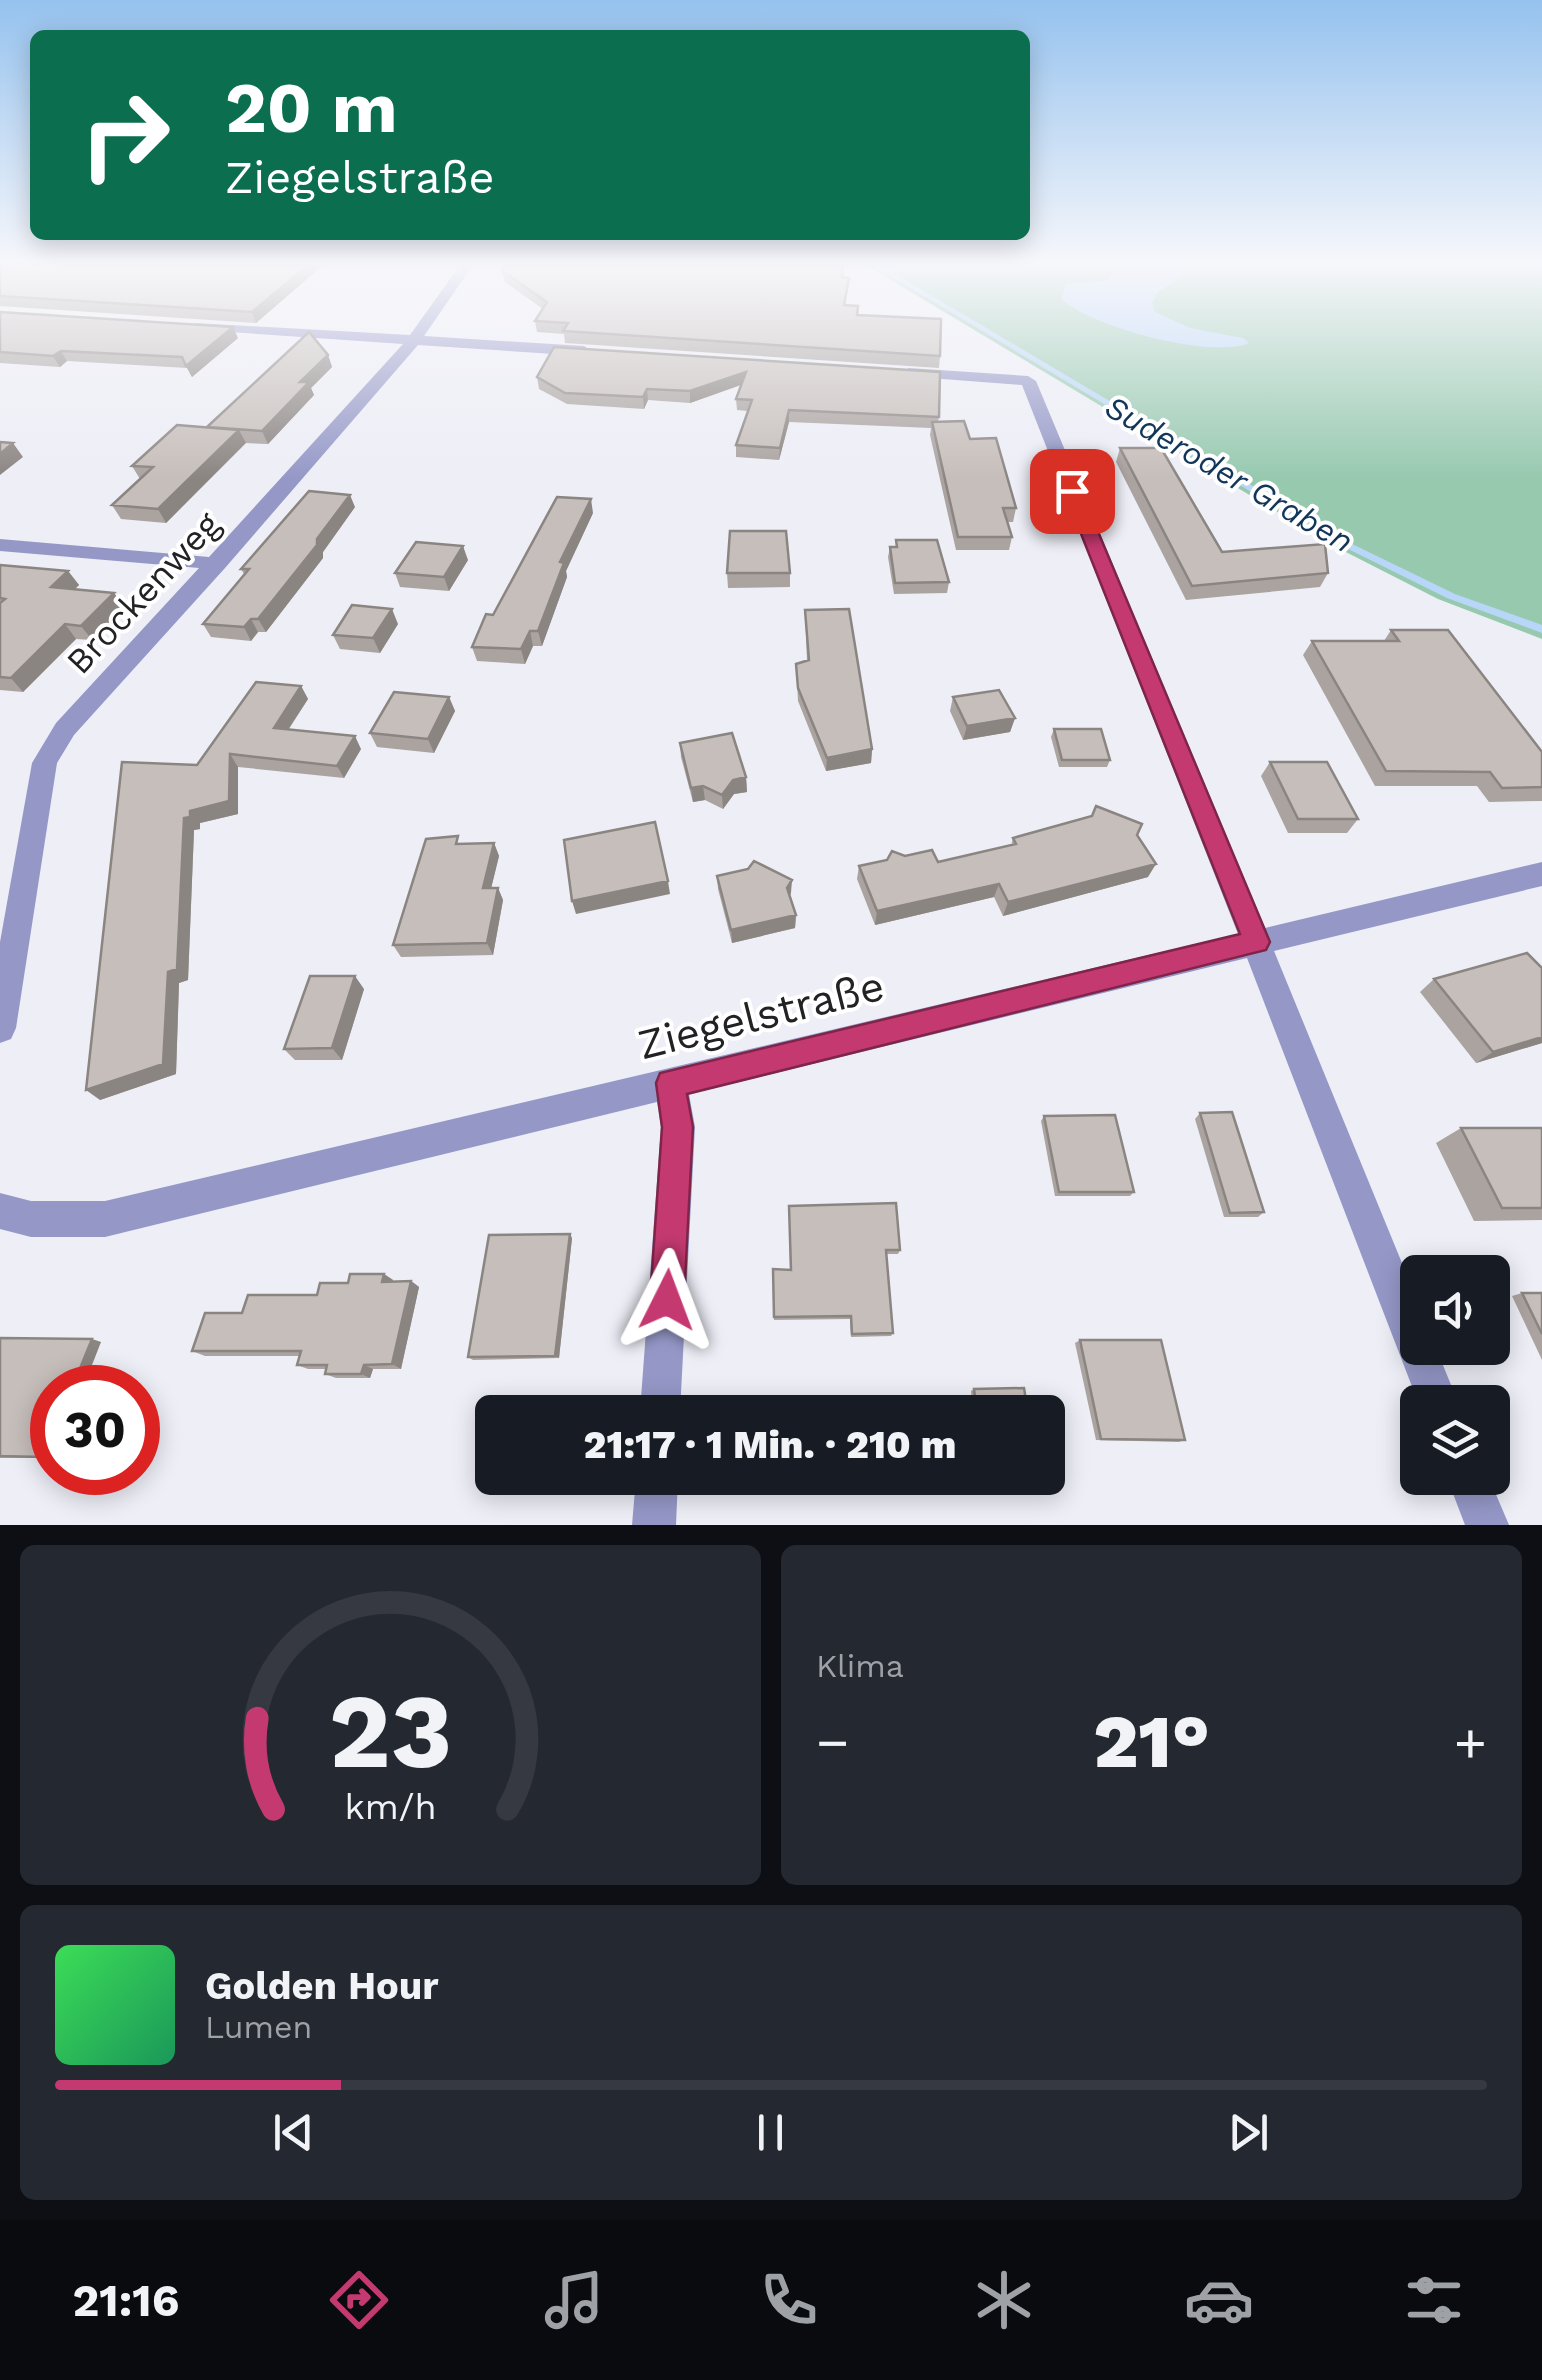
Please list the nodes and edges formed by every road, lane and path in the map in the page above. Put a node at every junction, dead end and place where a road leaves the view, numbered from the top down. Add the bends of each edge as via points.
1 (353, 336) edge
2 (417, 336) edge
3 (414, 340) junction
4 (593, 352) edge
5 (897, 372) edge
6 (0, 545) edge
7 (218, 564) junction
8 (1542, 874) edge
9 (1256, 942) junction
10 (0, 1028) edge
11 (670, 1083) junction
12 (0, 1212) edge
13 (1431, 1385) edge
14 (661, 1395) edge
15 (655, 1495) edge
16 (1475, 1495) edge
17 (654, 1525) edge
18 (1487, 1525) edge

1 - 3 street
2 - 3 street, Brockenweg
3 - 4 street
3 - 7 street, Brockenweg
5 - 9 street via 1028,381
6 - 7 street
7 - 10 street, Brockenweg via 65,729 45,763
8 - 9 street, Ziegelstraße
9 - 11 street, Ziegelstraße
9 - 13 street
11 - 12 street, Ziegelstraße via 105,1219
11 - 14 street via 678,1127
15 - 17 street
16 - 18 street

